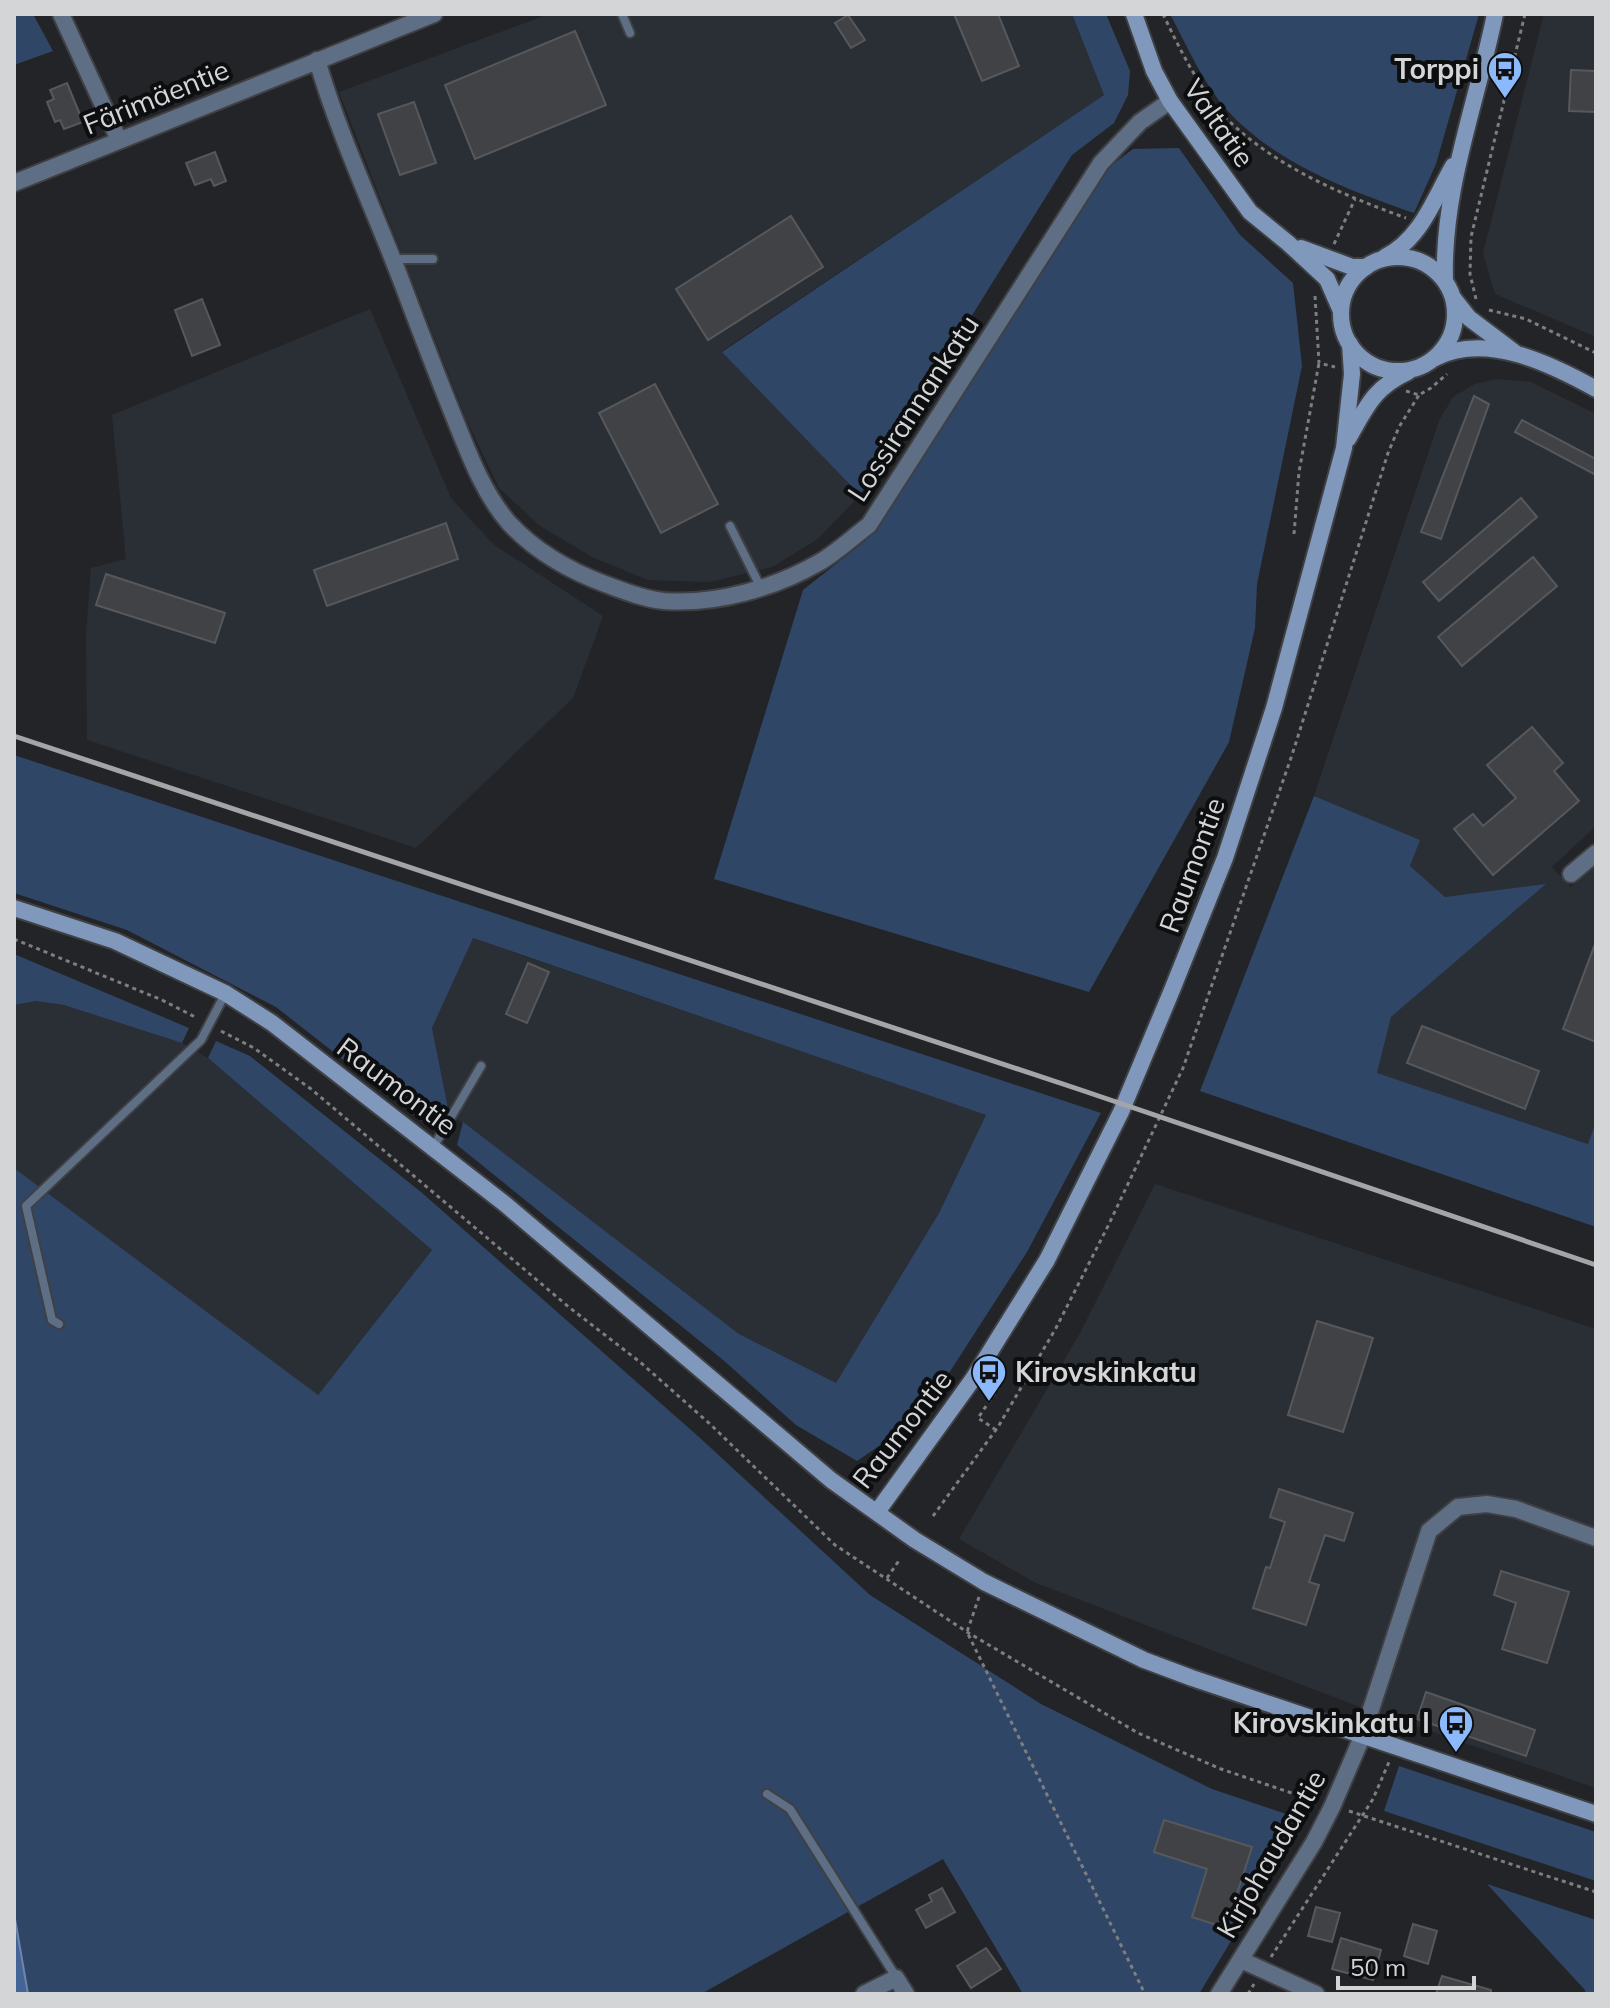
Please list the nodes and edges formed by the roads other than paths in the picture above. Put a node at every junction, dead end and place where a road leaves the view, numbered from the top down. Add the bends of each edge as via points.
1 (61, 14) edge
2 (434, 14) edge
3 (622, 14) edge
4 (1134, 14) edge
5 (1495, 14) edge
6 (630, 33) dead end
7 (317, 60) junction
8 (1170, 101) junction
9 (119, 140) junction
10 (1460, 154) junction
11 (14, 183) edge
12 (393, 259) junction
13 (433, 259) dead end
14 (1374, 263) junction
15 (1323, 266) junction
16 (1445, 281) junction
17 (1453, 297) junction
18 (1341, 311) junction
19 (1350, 344) junction
20 (1516, 353) junction
21 (1433, 359) junction
22 (1415, 368) junction
23 (1596, 389) edge
24 (1344, 448) junction
25 (730, 526) dead end
26 (761, 588) junction
27 (1596, 853) edge
28 (1571, 874) dead end
29 (14, 908) edge
30 (225, 993) junction
31 (481, 1066) dead end
32 (434, 1146) junction
33 (59, 1324) dead end
34 (877, 1512) junction
35 (1596, 1538) edge
36 (1362, 1737) junction
37 (767, 1794) dead end
38 (1596, 1814) edge
39 (1241, 1960) junction
40 (896, 1978) junction
41 (864, 1994) edge
42 (906, 1994) edge
43 (1219, 1994) edge
44 (1316, 1994) edge

1 - 9 street
2 - 7 street, Färimäentie
3 - 6 lane
4 - 8 street, Valtatie
5 - 10 street
7 - 9 street, Färimäentie
7 - 12 street, Lossirannankatu
8 - 15 street, Valtatie via 1250,212
8 - 26 street, Lossirannankatu via 1140,122 1101,163 869,525 823,560
9 - 11 street, Färimäentie
10 - 14 street via 1423,224 1399,251
10 - 16 street via 1444,246
12 - 13 lane
12 - 26 street, Lossirannankatu via 479,477 509,523 576,573 632,594 692,601
14 - 15 street
14 - 16 street via 1399,257 1417,260
14 - 18 street via 1349,286
15 - 18 street, Valtatie
16 - 17 street
17 - 20 street via 1469,318
17 - 21 street via 1453,331
18 - 19 street
19 - 22 street via 1378,367
19 - 24 street, Raumontie
20 - 21 street via 1465,350
20 - 23 street
21 - 22 street
22 - 24 street, Raumontie via 1385,383
24 - 34 street, Raumontie via 1274,708 1225,858 1121,1112 1047,1260 973,1379
25 - 26 lane
27 - 28 street
29 - 30 street, Raumontie via 115,941
30 - 32 street, Raumontie
30 - 33 lane via 201,1040 26,1206 52,1320
31 - 32 lane
32 - 34 street, Raumontie via 831,1480
34 - 36 street via 984,1582 1144,1660
35 - 36 street, Kirjohaudantie via 1487,1504 1458,1507 1429,1531
36 - 38 street
36 - 39 street, Kirjohaudantie via 1314,1842
37 - 40 lane via 790,1809
39 - 43 street, Kirjohaudantie
39 - 44 street
40 - 41 street
40 - 42 street

